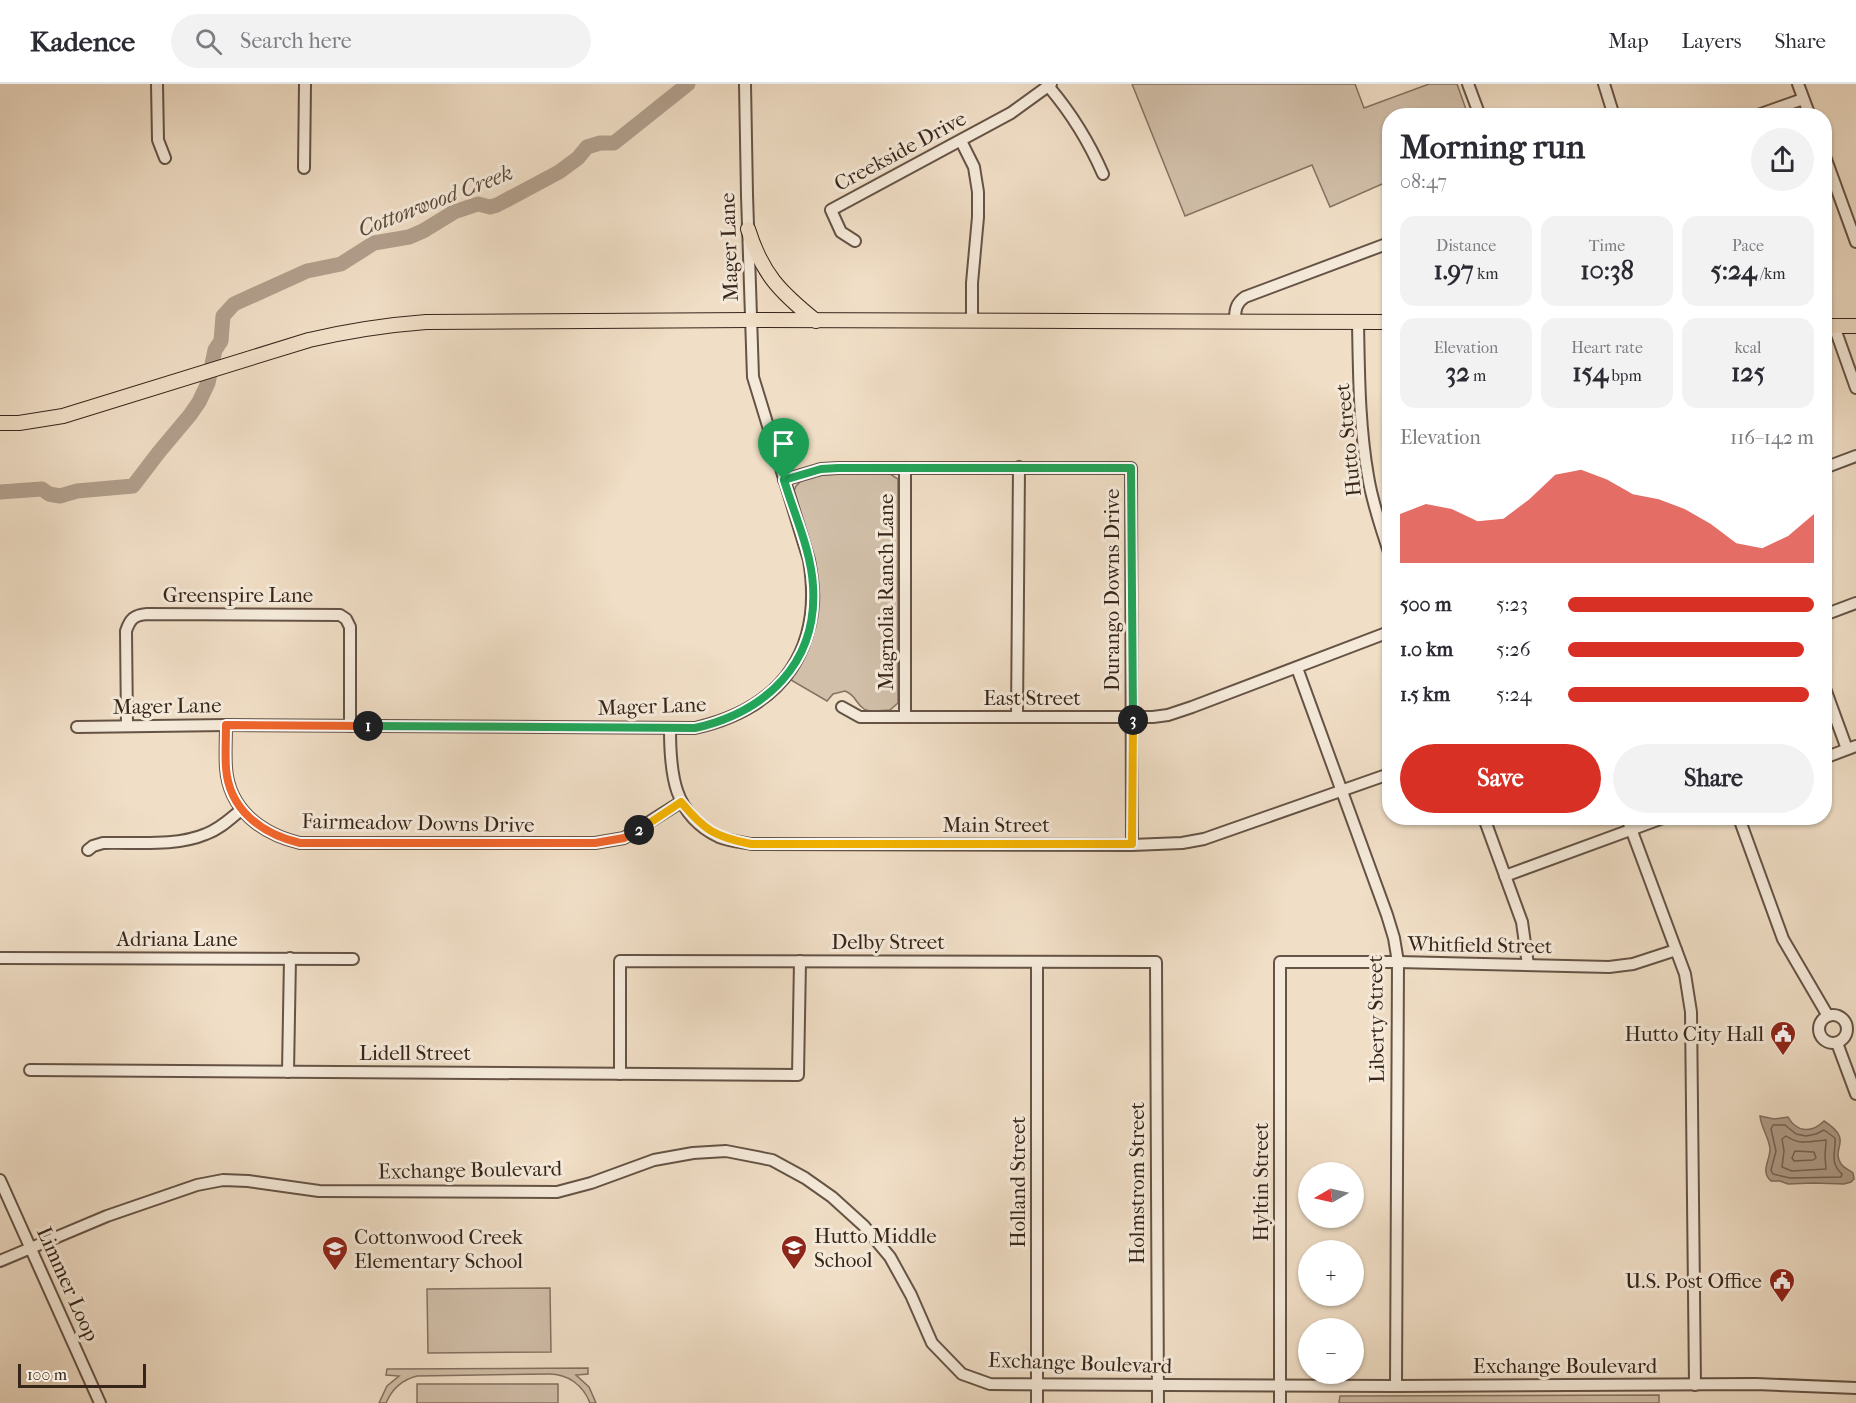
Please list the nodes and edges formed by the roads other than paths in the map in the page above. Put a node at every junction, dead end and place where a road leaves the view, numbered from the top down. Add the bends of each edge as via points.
1 (157, 84) edge
2 (305, 84) edge
3 (746, 84) edge
4 (1468, 84) edge
5 (1604, 84) edge
6 (1798, 84) edge
7 (1050, 85) edge
8 (1803, 99) junction
9 (1477, 108) edge
10 (1612, 108) edge
11 (1778, 108) edge
12 (1807, 108) edge
13 (961, 141) junction
14 (165, 158) dead end
15 (304, 168) dead end
16 (1103, 174) dead end
17 (1832, 176) edge
18 (748, 229) junction
19 (855, 241) dead end
20 (1856, 242) edge
21 (1382, 246) edge
22 (751, 320) junction
23 (1235, 320) junction
24 (816, 321) junction
25 (972, 321) junction
26 (1358, 322) junction
27 (1382, 322) edge
28 (1832, 326) edge
29 (1856, 326) edge
30 (1832, 333) edge
31 (1856, 388) edge
32 (0, 423) edge
33 (1856, 456) edge
34 (1832, 465) edge
35 (1019, 467) junction
36 (905, 468) junction
37 (784, 480) junction
38 (1382, 531) edge
39 (1856, 603) edge
40 (1832, 612) edge
41 (1382, 635) edge
42 (1297, 668) junction
43 (1832, 704) edge
44 (842, 707) dead end
45 (905, 717) junction
46 (1017, 717) junction
47 (1133, 718) junction
48 (226, 725) junction
49 (77, 726) dead end
50 (127, 726) junction
51 (350, 726) junction
52 (670, 729) junction
53 (1851, 748) edge
54 (1832, 755) edge
55 (1382, 776) edge
56 (1341, 791) junction
57 (681, 802) junction
58 (241, 810) junction
59 (1487, 825) edge
60 (1630, 825) edge
61 (1643, 825) edge
62 (1742, 825) edge
63 (1631, 829) junction
64 (1132, 844) junction
65 (88, 850) dead end
66 (1505, 876) junction
67 (1676, 950) junction
68 (0, 958) edge
69 (290, 958) junction
70 (353, 958) dead end
71 (800, 961) junction
72 (1037, 962) junction
73 (1156, 962) joint
74 (1280, 962) joint
75 (1398, 962) junction
76 (1528, 965) junction
77 (1856, 1015) edge
78 (1828, 1016) junction
79 (1849, 1025) edge
80 (1837, 1043) junction
81 (30, 1070) dead end
82 (288, 1072) junction
83 (620, 1074) junction
84 (1856, 1094) edge
85 (0, 1180) edge
86 (30, 1248) junction
87 (0, 1261) edge
88 (1037, 1385) junction
89 (1695, 1385) junction
90 (1157, 1386) junction
91 (1280, 1386) junction
92 (1396, 1386) junction
93 (1856, 1388) edge
94 (100, 1403) edge
95 (1037, 1403) edge
96 (1158, 1403) edge
97 (1280, 1403) edge

1 - 14 street via 158,140
2 - 15 street
3 - 18 street, Mager Lane
4 - 9 street
5 - 10 street
6 - 8 street
7 - 13 street, Creekside Drive
7 - 16 street via 1089,142
8 - 11 street
8 - 12 street
13 - 19 street, Creekside Drive via 831,210 841,232
13 - 25 street via 974,167 978,192
17 - 20 street
18 - 22 street, Mager Lane
18 - 24 main road via 768,274
21 - 23 street via 1245,297 1238,301
22 - 24 main road
22 - 32 main road via 390,325 309,340 53,418
22 - 37 street, Mager Lane via 753,377
23 - 25 main road
23 - 26 main road
24 - 25 main road
26 - 27 main road
26 - 38 street, Hutto Street via 1360,413 1368,476
28 - 29 main road
30 - 31 street
33 - 34 street
35 - 36 street, Durango Downs Drive
35 - 46 street
35 - 47 street, Durango Downs Drive via 1131,468
36 - 37 street, Durango Downs Drive via 821,469
36 - 45 street, Magnolia Ranch Lane
37 - 52 street, Mager Lane via 809,560 813,586 813,608 798,659 777,686 738,715 695,728
39 - 40 street
41 - 42 street, East Street
42 - 47 street, East Street via 1168,715
42 - 56 street, Liberty Street
43 - 53 street
44 - 45 street, East Street via 860,717
45 - 46 street, East Street
46 - 47 street, East Street
47 - 64 street, Durango Downs Drive
48 - 50 street, Mager Lane
48 - 51 street, Mager Lane
48 - 58 street, Fairmeadow Downs Drive via 226,769
49 - 50 street, Mager Lane
50 - 51 street, Greenspire Lane via 126,632 130,620 147,614 340,615 350,627
51 - 52 street, Mager Lane
52 - 57 street, Main Street via 672,780
53 - 54 street
55 - 56 street, Main Street
56 - 64 street, Main Street via 1204,839
56 - 75 street, Liberty Street via 1387,915
57 - 58 street, Fairmeadow Downs Drive via 624,838 567,844 300,843 272,834
57 - 64 street, Main Street via 696,820 719,837 751,844
58 - 65 street via 224,824 190,839 103,843
59 - 66 street
60 - 63 street
61 - 63 street
62 - 78 street via 1783,939
63 - 66 street
63 - 67 street
66 - 76 street via 1522,922
67 - 76 street, Whitfield Street via 1609,967
67 - 89 street via 1691,1012
68 - 69 street, Adriana Lane
69 - 70 street, Adriana Lane
69 - 82 street
71 - 72 street, Delby Street
71 - 83 street, Lidell Street via 798,1075
71 - 83 street, Delby Street via 620,961
72 - 73 street, Delby Street
72 - 88 street, Holland Street
73 - 90 street, Holmstrom Street
74 - 75 street, Whitfield Street
74 - 91 street, Hyltin Street
75 - 76 street, Whitfield Street
75 - 92 street, Liberty Street
77 - 79 street
78 - 79 street via 1836,1015
78 - 80 street via 1819,1027 1820,1036 1827,1043
79 - 80 street via 1844,1038
80 - 84 street
81 - 82 street, Lidell Street
82 - 83 street, Lidell Street
85 - 86 street, Limmer Loop
86 - 87 street, Exchange Boulevard
86 - 88 street, Exchange Boulevard via 107,1216 197,1185 224,1180 319,1191 557,1192 654,1160 726,1151 772,1160 832,1197 864,1226 891,1257 932,1343 962,1374 990,1384
86 - 94 street, Limmer Loop
88 - 90 street, Exchange Boulevard
88 - 95 street, Holland Street
89 - 92 street, Exchange Boulevard
89 - 93 street, Exchange Boulevard
90 - 91 street, Exchange Boulevard
90 - 96 street, Holmstrom Street
91 - 92 street, Exchange Boulevard
91 - 97 street, Hyltin Street

